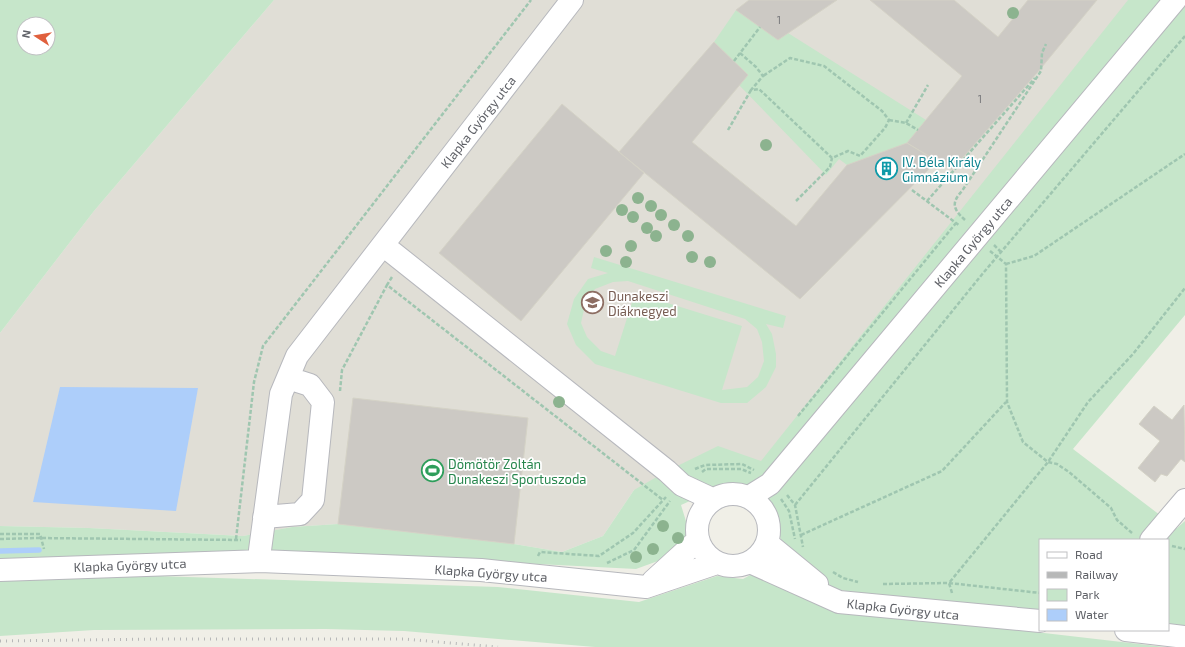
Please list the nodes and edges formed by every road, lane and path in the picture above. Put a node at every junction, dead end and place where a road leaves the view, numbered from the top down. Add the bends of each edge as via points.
1 (572, 0) edge
2 (1175, 0) edge
3 (760, 27) dead end
4 (1185, 36) edge
5 (1046, 44) dead end
6 (740, 53) junction
7 (734, 61) dead end
8 (1041, 71) junction
9 (763, 76) junction
10 (928, 85) dead end
11 (751, 90) junction
12 (889, 120) junction
13 (906, 123) junction
14 (728, 130) dead end
15 (918, 130) dead end
16 (1185, 154) edge
17 (832, 158) junction
18 (912, 190) dead end
19 (796, 201) dead end
20 (927, 201) junction
21 (956, 223) junction
22 (978, 236) junction
23 (383, 245) junction
24 (1002, 252) junction
25 (997, 257) junction
26 (404, 261) junction
27 (1006, 264) junction
28 (387, 285) junction
29 (1185, 288) edge
30 (288, 378) junction
31 (339, 394) dead end
32 (1007, 402) junction
33 (795, 420) dead end
34 (1048, 462) junction
35 (754, 470) junction
36 (773, 482) junction
37 (680, 484) junction
38 (749, 497) junction
39 (663, 500) junction
40 (712, 500) junction
41 (1185, 500) edge
42 (795, 505) junction
43 (764, 511) junction
44 (264, 517) junction
45 (0, 534) edge
46 (801, 535) junction
47 (41, 538) junction
48 (1143, 538) edge
49 (0, 539) edge
50 (698, 540) junction
51 (796, 542) dead end
52 (767, 543) junction
53 (1169, 545) edge
54 (1185, 549) edge
55 (261, 550) junction
56 (802, 552) dead end
57 (46, 555) dead end
58 (544, 558) dead end
59 (750, 562) junction
60 (717, 563) junction
61 (601, 565) dead end
62 (0, 570) edge
63 (832, 571) dead end
64 (859, 582) dead end
65 (949, 583) junction
66 (881, 584) dead end
67 (646, 587) junction
68 (1039, 593) edge
69 (839, 602) junction
70 (958, 614) junction
71 (1039, 621) edge
72 (1134, 631) edge
73 (1185, 637) edge

1 - 23 street, Klapka György utca
2 - 22 street, Klapka György utca
3 - 6 path
4 - 24 path
5 - 8 path via 1042,53
6 - 7 path
6 - 9 path
8 - 20 path
8 - 22 path via 956,198 955,207 958,214
9 - 11 path
9 - 12 path via 790,58 824,66 882,111
10 - 13 path
11 - 14 path
11 - 17 path via 759,89
12 - 13 path
12 - 17 path via 860,156 848,151
13 - 15 path
16 - 27 path via 1034,256
17 - 19 path via 830,167
18 - 20 path
20 - 21 path
21 - 22 path
21 - 33 path
22 - 24 path
22 - 25 path
22 - 36 street, Klapka György utca
23 - 26 street
23 - 30 street, Klapka György utca via 297,356
24 - 25 path
25 - 27 path
25 - 42 path
26 - 28 path
26 - 37 street
27 - 32 path
28 - 31 path via 342,370
28 - 39 path
29 - 34 path via 1133,354 1088,402
30 - 44 street, Klapka György utca via 282,394
30 - 44 street via 310,385 323,402 313,500 300,514
32 - 34 path via 1023,442
32 - 46 path via 942,471
34 - 48 path via 1057,464 1069,472 1111,508 1117,520
34 - 65 path
35 - 36 path
35 - 37 path via 751,474 741,469 706,469
35 - 37 path via 742,464 705,466 690,471
36 - 38 street, Klapka György utca
36 - 42 path
36 - 43 street, Klapka György utca
36 - 51 path via 789,511
37 - 39 path
37 - 40 street
37 - 61 path via 634,550
38 - 40 street via 724,494
38 - 43 street
39 - 58 path via 633,533 600,556 540,552 537,557
40 - 50 street via 703,508 698,520
41 - 48 street
42 - 46 path
43 - 52 street via 769,532
44 - 55 street, Klapka György utca
45 - 47 path via 40,534
46 - 56 path
47 - 49 path
47 - 55 path
47 - 57 path
50 - 60 street via 708,557
50 - 67 street
52 - 59 street
52 - 69 street
53 - 54 path
55 - 62 street, Klapka György utca
55 - 67 street, Klapka György utca
59 - 60 street via 740,567
59 - 69 street, Klapka György utca
60 - 67 street, Klapka György utca
63 - 64 path via 843,578
65 - 66 path
65 - 68 path
65 - 70 path
69 - 70 street, Klapka György utca
70 - 71 street, Klapka György utca
72 - 73 street

